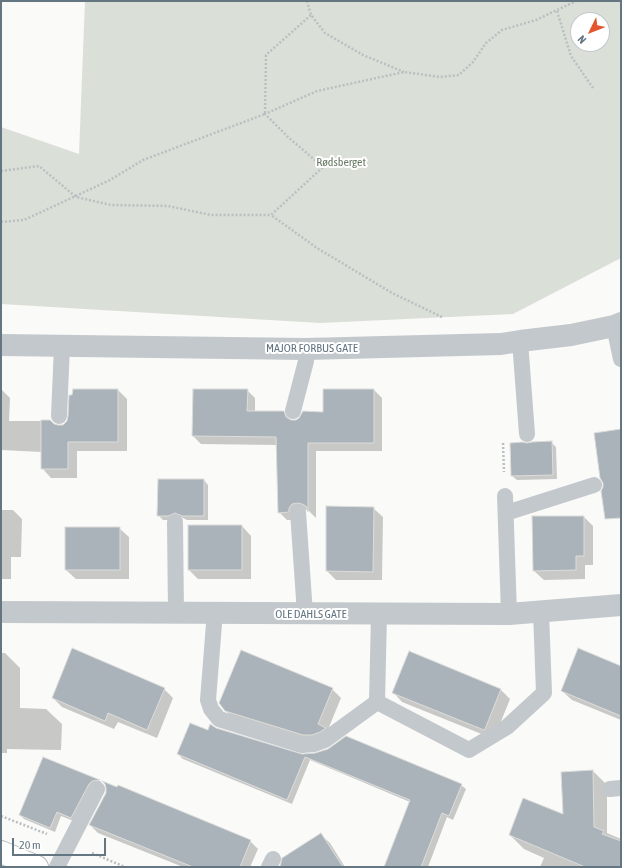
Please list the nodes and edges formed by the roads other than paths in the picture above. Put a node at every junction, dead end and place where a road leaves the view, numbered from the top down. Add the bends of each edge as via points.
1 (617, 324) edge
2 (520, 340) junction
3 (1, 345) edge
4 (62, 346) junction
5 (306, 349) junction
6 (621, 358) edge
7 (292, 411) dead end
8 (59, 416) dead end
9 (527, 434) dead end
10 (594, 485) dead end
11 (505, 496) dead end
12 (298, 512) dead end
13 (506, 513) junction
14 (175, 522) dead end
15 (621, 606) edge
16 (1, 612) edge
17 (541, 612) junction
18 (176, 613) junction
19 (214, 613) junction
20 (305, 614) junction
21 (378, 614) junction
22 (508, 614) junction
23 (377, 702) junction
24 (97, 789) dead end
25 (1, 852) edge
26 (37, 867) edge
27 (57, 867) edge

1 - 2 street, MAJOR FORBUS GATE via 571,335
1 - 6 lane
2 - 5 street, MAJOR FORBUS GATE via 501,344
2 - 9 lane
3 - 4 street, MAJOR FORBUS GATE
4 - 5 street, MAJOR FORBUS GATE
4 - 8 lane
5 - 7 lane via 306,360
10 - 13 lane
11 - 13 lane
12 - 20 lane
13 - 22 lane
14 - 18 lane
15 - 17 street, OLE DAHLS GATE
16 - 18 street, OLE DAHLS GATE
17 - 22 street, OLE DAHLS GATE
17 - 23 lane via 544,693 506,727 470,750
18 - 19 street, OLE DAHLS GATE
19 - 20 street, OLE DAHLS GATE
19 - 23 lane via 208,700 219,719 302,745 314,744 325,740
20 - 21 street, OLE DAHLS GATE
21 - 22 street, OLE DAHLS GATE
21 - 23 lane
24 - 27 lane
25 - 26 highway

